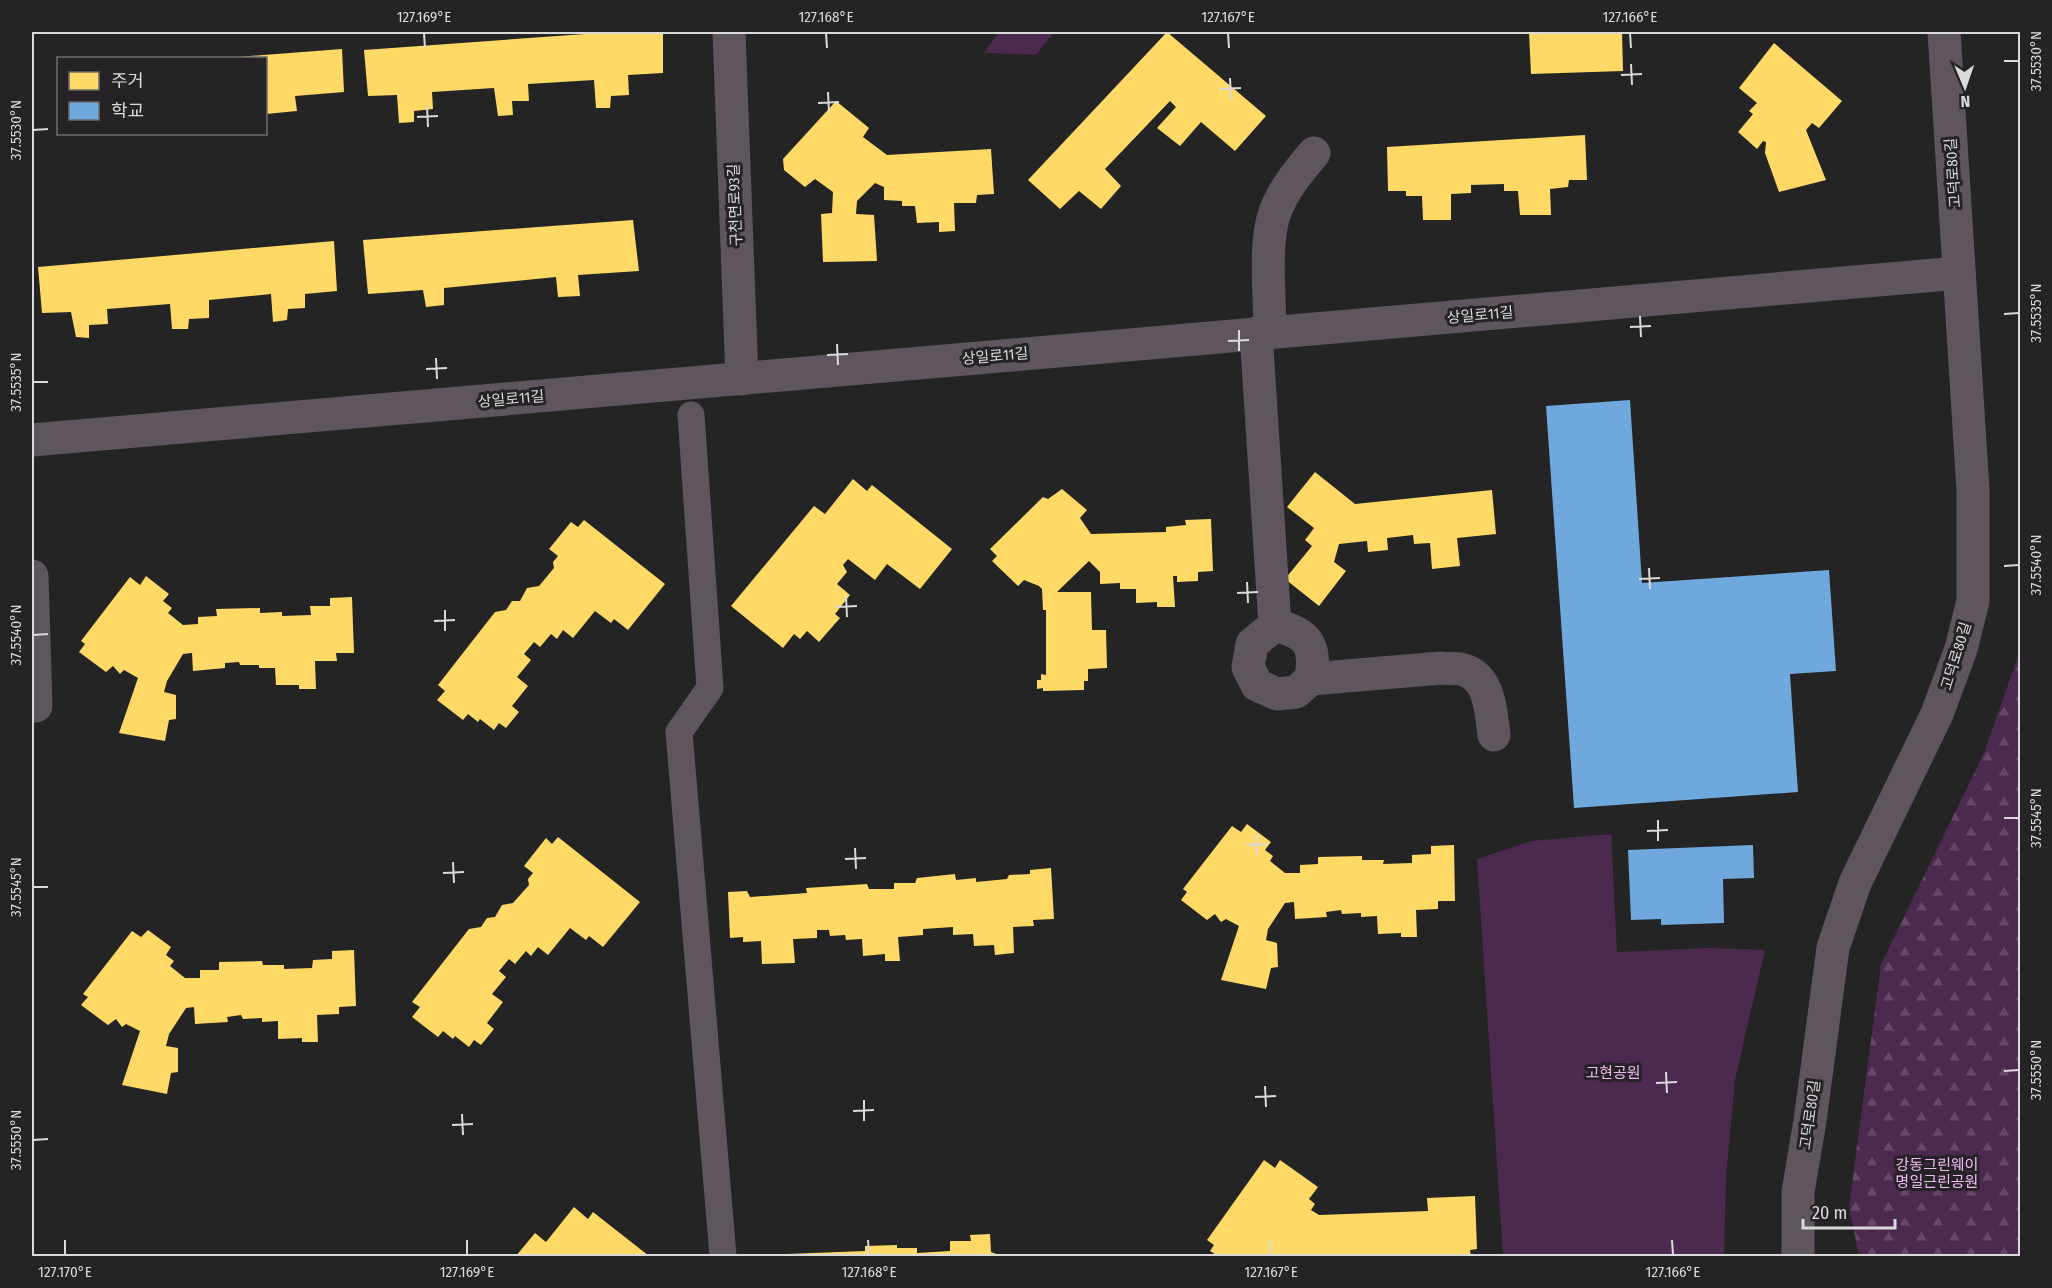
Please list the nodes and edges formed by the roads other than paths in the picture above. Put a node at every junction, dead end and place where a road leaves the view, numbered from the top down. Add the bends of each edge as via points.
1 (729, 32) edge
2 (1944, 32) edge
3 (1314, 153) dead end
4 (1959, 273) junction
5 (1263, 332) junction
6 (742, 379) junction
7 (691, 415) dead end
8 (32, 440) edge
9 (32, 576) edge
10 (1275, 625) junction
11 (1311, 680) junction
12 (36, 706) dead end
13 (1494, 735) dead end
14 (723, 1257) edge
15 (1798, 1257) edge

1 - 6 street, 구천면로93길
2 - 4 street, 고덕로80길
3 - 5 street via 1295,175 1273,216
4 - 5 street, 상일로11길
4 - 15 street, 고덕로80길 via 1973,490 1973,601 1961,649 1937,714 1856,883 1833,948 1798,1192
5 - 6 street, 상일로11길
5 - 10 street
6 - 8 street, 상일로11길
7 - 14 street via 710,688 679,732
9 - 12 street
10 - 11 street via 1295,631 1306,641 1314,657
10 - 11 street via 1252,644 1248,667 1257,685 1277,694 1296,692
11 - 13 street via 1462,669 1476,677 1489,698

